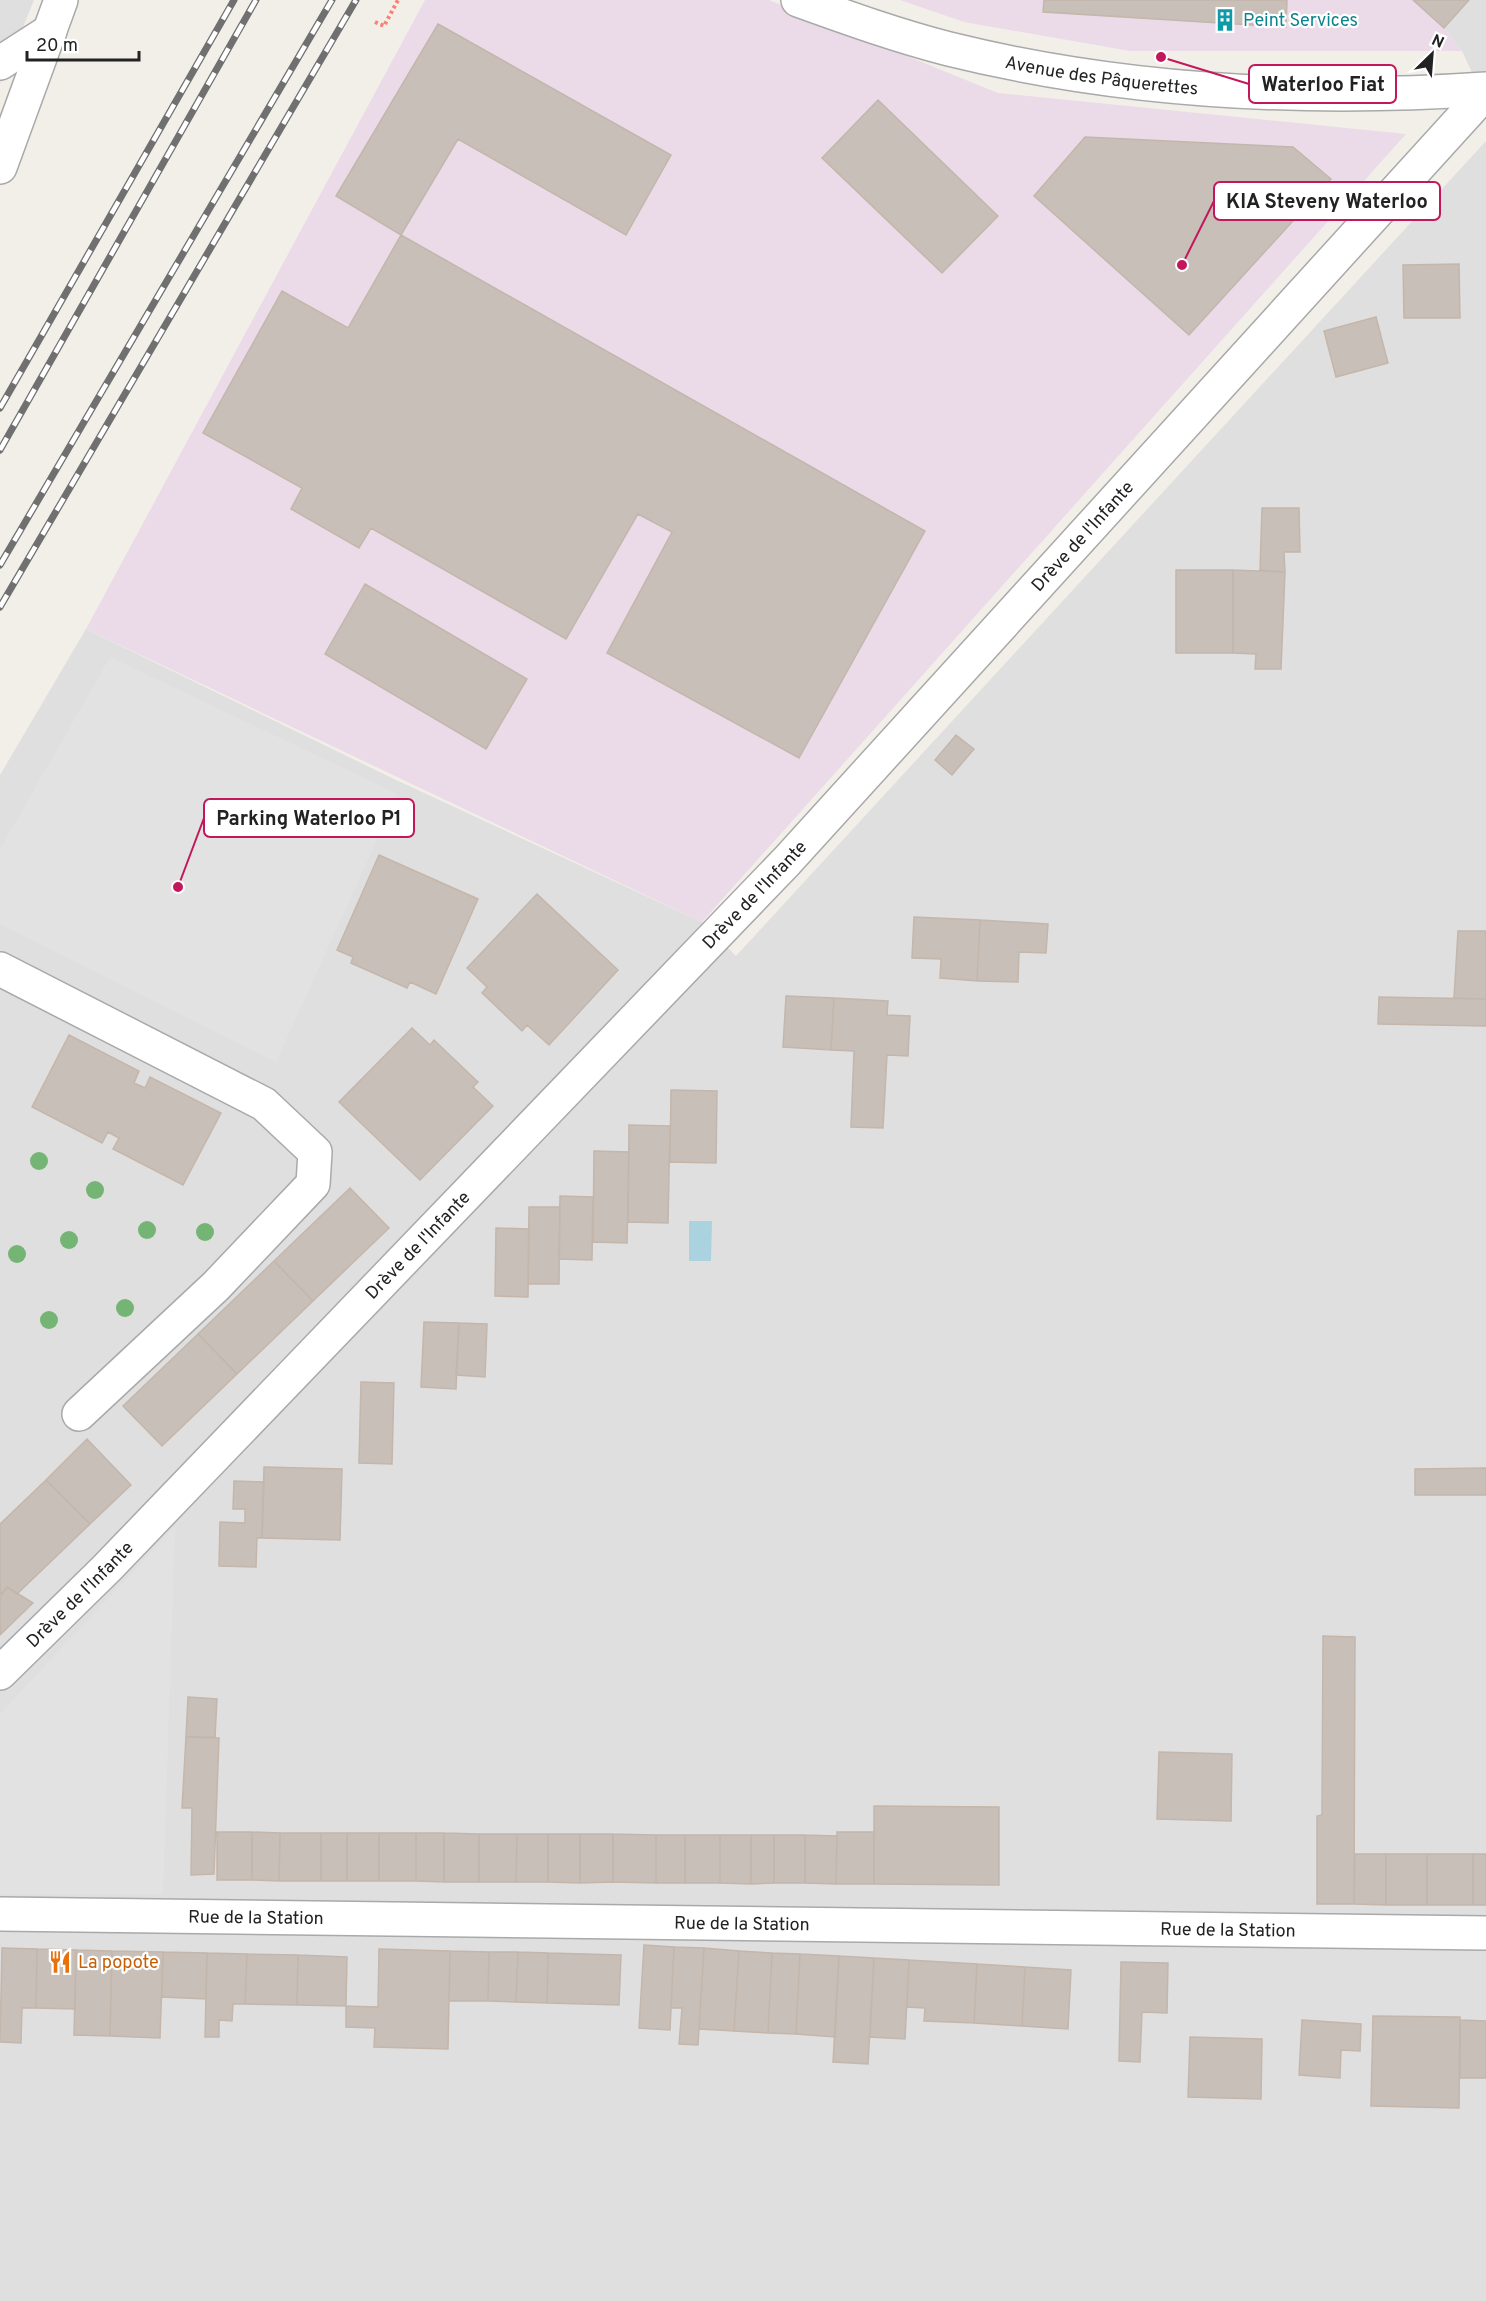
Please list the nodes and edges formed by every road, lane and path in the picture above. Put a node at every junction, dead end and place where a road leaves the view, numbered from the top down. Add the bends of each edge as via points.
1 (61, 0) edge
2 (398, 0) edge
3 (798, 0) edge
4 (375, 22) dead end
5 (50, 31) junction
6 (0, 63) edge
7 (1486, 91) edge
8 (3, 150) edge
9 (0, 969) edge
10 (79, 1414) dead end
11 (0, 1673) edge
12 (0, 1914) edge
13 (1486, 1933) edge

1 - 5 street
2 - 4 path via 384,26
3 - 7 street, Avenue des Pâquerettes via 949,48 1103,77 1198,89 1411,94
5 - 6 street
5 - 8 street
7 - 11 street, Drève de l'Infante via 787,861 107,1568
9 - 10 street via 264,1104 315,1152 313,1184 216,1286
12 - 13 street, Rue de la Station

